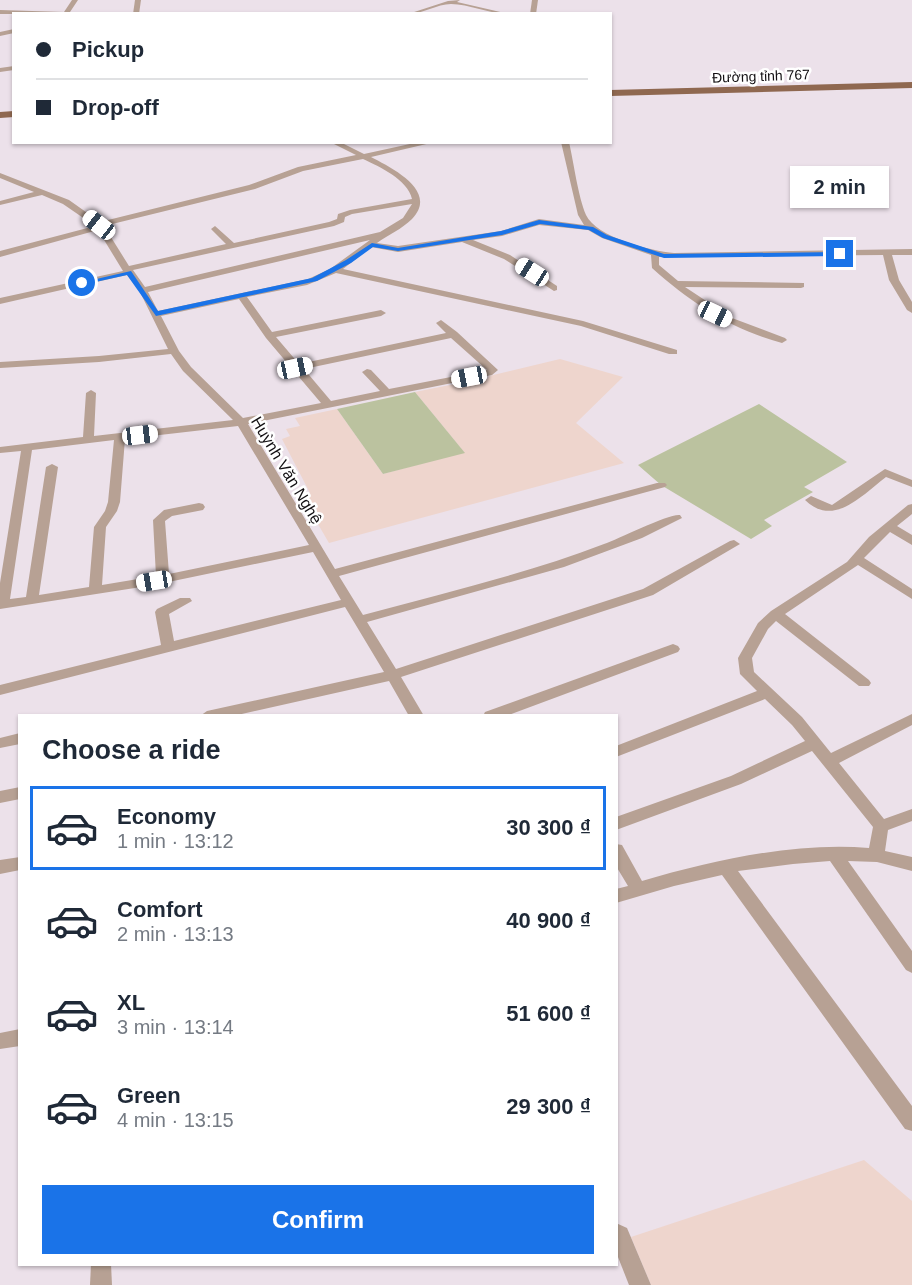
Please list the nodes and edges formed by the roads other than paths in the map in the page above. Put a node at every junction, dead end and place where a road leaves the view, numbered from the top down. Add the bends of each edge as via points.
1 (453, 1) edge
2 (268, 7) dead end
3 (274, 12) edge
4 (417, 12) edge
5 (498, 12) edge
6 (912, 85) edge
7 (612, 93) edge
8 (337, 144) edge
9 (423, 144) edge
10 (565, 144) edge
11 (363, 157) junction
12 (0, 175) edge
13 (44, 192) junction
14 (417, 201) junction
15 (0, 202) edge
16 (100, 226) junction
17 (590, 228) junction
18 (215, 229) dead end
19 (382, 235) junction
20 (463, 239) junction
21 (372, 245) junction
22 (233, 246) junction
23 (912, 252) edge
24 (887, 253) junction
25 (0, 254) edge
26 (655, 254) junction
27 (128, 270) junction
28 (335, 270) junction
29 (675, 284) junction
30 (801, 285) dead end
31 (554, 288) dead end
32 (143, 290) junction
33 (242, 296) junction
34 (0, 301) edge
35 (912, 310) edge
36 (156, 314) junction
37 (381, 314) dead end
38 (441, 323) dead end
39 (454, 334) junction
40 (269, 336) junction
41 (782, 340) dead end
42 (174, 351) junction
43 (673, 352) dead end
44 (0, 364) edge
45 (295, 368) junction
46 (367, 372) dead end
47 (91, 393) dead end
48 (387, 393) junction
49 (329, 405) junction
50 (240, 422) junction
51 (120, 437) junction
52 (88, 440) junction
53 (27, 447) junction
54 (0, 450) edge
55 (52, 467) dead end
56 (912, 484) edge
57 (662, 485) dead end
58 (811, 500) dead end
59 (199, 507) dead end
60 (912, 508) edge
61 (676, 518) dead end
62 (889, 526) junction
63 (912, 541) edge
64 (734, 544) dead end
65 (314, 548) junction
66 (856, 558) junction
67 (331, 574) junction
68 (163, 579) junction
69 (95, 590) junction
70 (912, 596) edge
71 (32, 599) junction
72 (185, 601) dead end
73 (348, 602) junction
74 (2, 605) edge
75 (776, 614) junction
76 (359, 620) junction
77 (168, 647) junction
78 (673, 649) dead end
79 (393, 675) junction
80 (864, 683) dead end
81 (0, 690) edge
82 (767, 693) junction
83 (216, 714) edge
84 (416, 714) edge
85 (495, 714) edge
86 (912, 719) edge
87 (18, 738) edge
88 (0, 743) edge
89 (815, 743) junction
90 (618, 751) edge
91 (829, 761) junction
92 (18, 793) edge
93 (0, 797) edge
94 (912, 815) edge
95 (618, 823) edge
96 (881, 825) junction
97 (618, 854) edge
98 (835, 855) junction
99 (876, 856) junction
100 (18, 863) edge
101 (912, 864) edge
102 (0, 867) edge
103 (726, 868) junction
104 (638, 889) junction
105 (618, 895) edge
106 (912, 965) edge
107 (18, 1037) edge
108 (0, 1041) edge
109 (912, 1122) edge
110 (618, 1234) edge
111 (640, 1285) edge

1 - 4 street
1 - 5 street
2 - 3 street
6 - 7 main road, Đường tỉnh 767
8 - 11 street
9 - 11 street
10 - 17 street via 582,215
11 - 14 street via 407,183
11 - 16 street via 301,170 252,187
12 - 13 street, Huỳnh Văn Nghệ
13 - 15 street
13 - 16 street, Huỳnh Văn Nghệ via 78,209
14 - 19 street via 405,220
14 - 22 street via 350,212 341,216 339,222
16 - 25 street
16 - 27 street, Huỳnh Văn Nghệ
17 - 20 street via 539,222
17 - 26 street
18 - 22 street
19 - 21 street
19 - 32 street
20 - 21 street via 398,249
20 - 31 street via 507,257
21 - 28 street
22 - 27 street
23 - 24 street
24 - 26 street
24 - 35 street via 894,280
26 - 29 street via 655,266
27 - 32 street, Huỳnh Văn Nghệ
27 - 34 street
28 - 33 street via 314,279
28 - 43 street via 583,324
29 - 30 street
29 - 41 street via 715,314 745,329
32 - 36 street, Huỳnh Văn Nghệ
33 - 36 street
33 - 40 street
36 - 42 street, Huỳnh Văn Nghệ
37 - 40 street
38 - 39 street
39 - 45 street
39 - 48 street via 492,372
40 - 45 street
42 - 44 street
42 - 50 street, Huỳnh Văn Nghệ
45 - 49 street
46 - 48 street
47 - 52 street
48 - 49 street
49 - 50 street
50 - 51 street
50 - 65 street, Huỳnh Văn Nghệ
51 - 52 street
51 - 69 street via 114,502 100,527
52 - 53 street
53 - 54 street
53 - 74 street
55 - 71 street
56 - 58 street via 885,472 836,508
57 - 67 street
59 - 68 street via 168,513 159,520
60 - 62 street
61 - 76 street via 577,560
62 - 63 street
62 - 66 street
64 - 79 street via 648,592
65 - 67 street, Huỳnh Văn Nghệ
65 - 68 street
66 - 70 street
66 - 75 street via 839,575
67 - 73 street, Huỳnh Văn Nghệ
68 - 69 street
69 - 71 street
71 - 74 street
72 - 77 street via 162,612
73 - 76 street, Huỳnh Văn Nghệ
73 - 77 street
75 - 80 street
75 - 82 street via 763,626 745,658 747,674
76 - 79 street, Huỳnh Văn Nghệ
77 - 81 street
78 - 85 street
79 - 83 street
79 - 84 street, Huỳnh Văn Nghệ
82 - 89 street
82 - 90 street
86 - 91 street
87 - 88 street
89 - 91 street
89 - 95 street via 735,780
91 - 96 street
92 - 93 street
94 - 96 street
96 - 99 street
97 - 104 street
98 - 99 street
98 - 103 street
98 - 106 street
99 - 101 street
100 - 102 street
103 - 104 street
103 - 109 street
104 - 105 street
107 - 108 street
110 - 111 street

